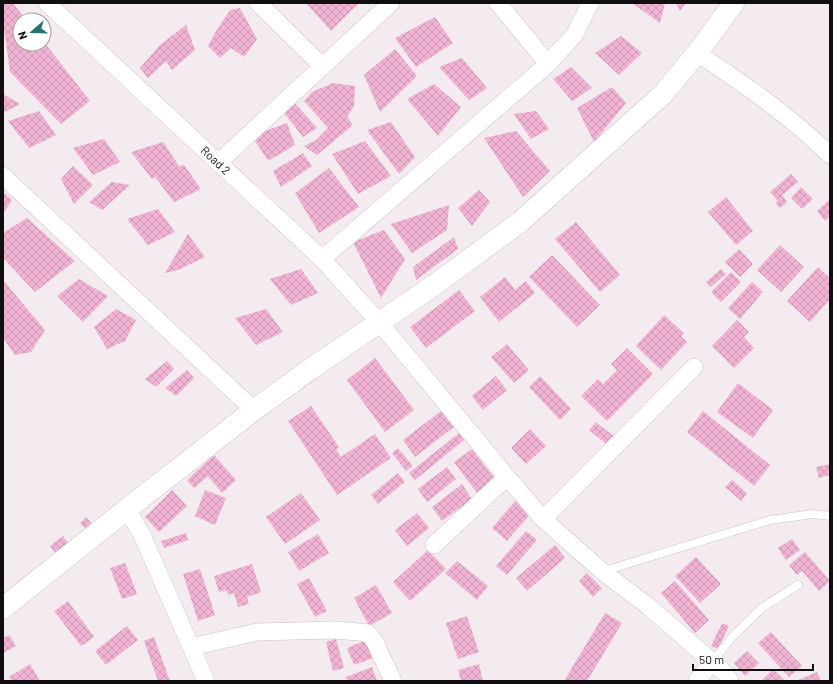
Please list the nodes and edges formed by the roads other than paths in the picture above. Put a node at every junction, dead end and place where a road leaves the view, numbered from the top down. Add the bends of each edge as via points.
1 (47, 3) edge
2 (258, 3) edge
3 (391, 3) edge
4 (498, 3) edge
5 (590, 3) edge
6 (734, 3) edge
7 (697, 53) junction
8 (548, 64) junction
9 (322, 66) junction
10 (830, 155) edge
11 (219, 162) junction
12 (3, 176) edge
13 (322, 259) junction
14 (379, 322) junction
15 (694, 367) dead end
16 (254, 410) junction
17 (507, 477) junction
18 (127, 509) junction
19 (830, 516) edge
20 (543, 519) junction
21 (434, 545) dead end
22 (603, 572) junction
23 (798, 585) dead end
24 (3, 608) edge
25 (191, 647) junction
26 (712, 662) junction
27 (206, 681) edge
28 (393, 681) edge
29 (697, 681) edge
30 (730, 681) edge

1 - 11 street, Road 2
2 - 9 street
3 - 9 street
4 - 8 street
5 - 8 street via 575,34
6 - 7 street
7 - 10 street via 744,84
7 - 14 street via 662,95 520,222
8 - 13 street
9 - 11 street
11 - 13 street, Road 2
12 - 16 street
13 - 14 street, Road 2
14 - 16 street
14 - 17 street, Road 2
15 - 20 street
16 - 18 street
17 - 20 street, Road 2
17 - 21 street
18 - 24 street
18 - 25 street via 142,535
19 - 22 lane via 813,514 770,520
20 - 22 street, Road 2
22 - 26 street, Road 2 via 648,606
23 - 26 lane via 763,607 733,636
25 - 27 street
25 - 28 street via 257,632 335,630 368,633 375,642
26 - 29 street
26 - 30 street, Road 2

